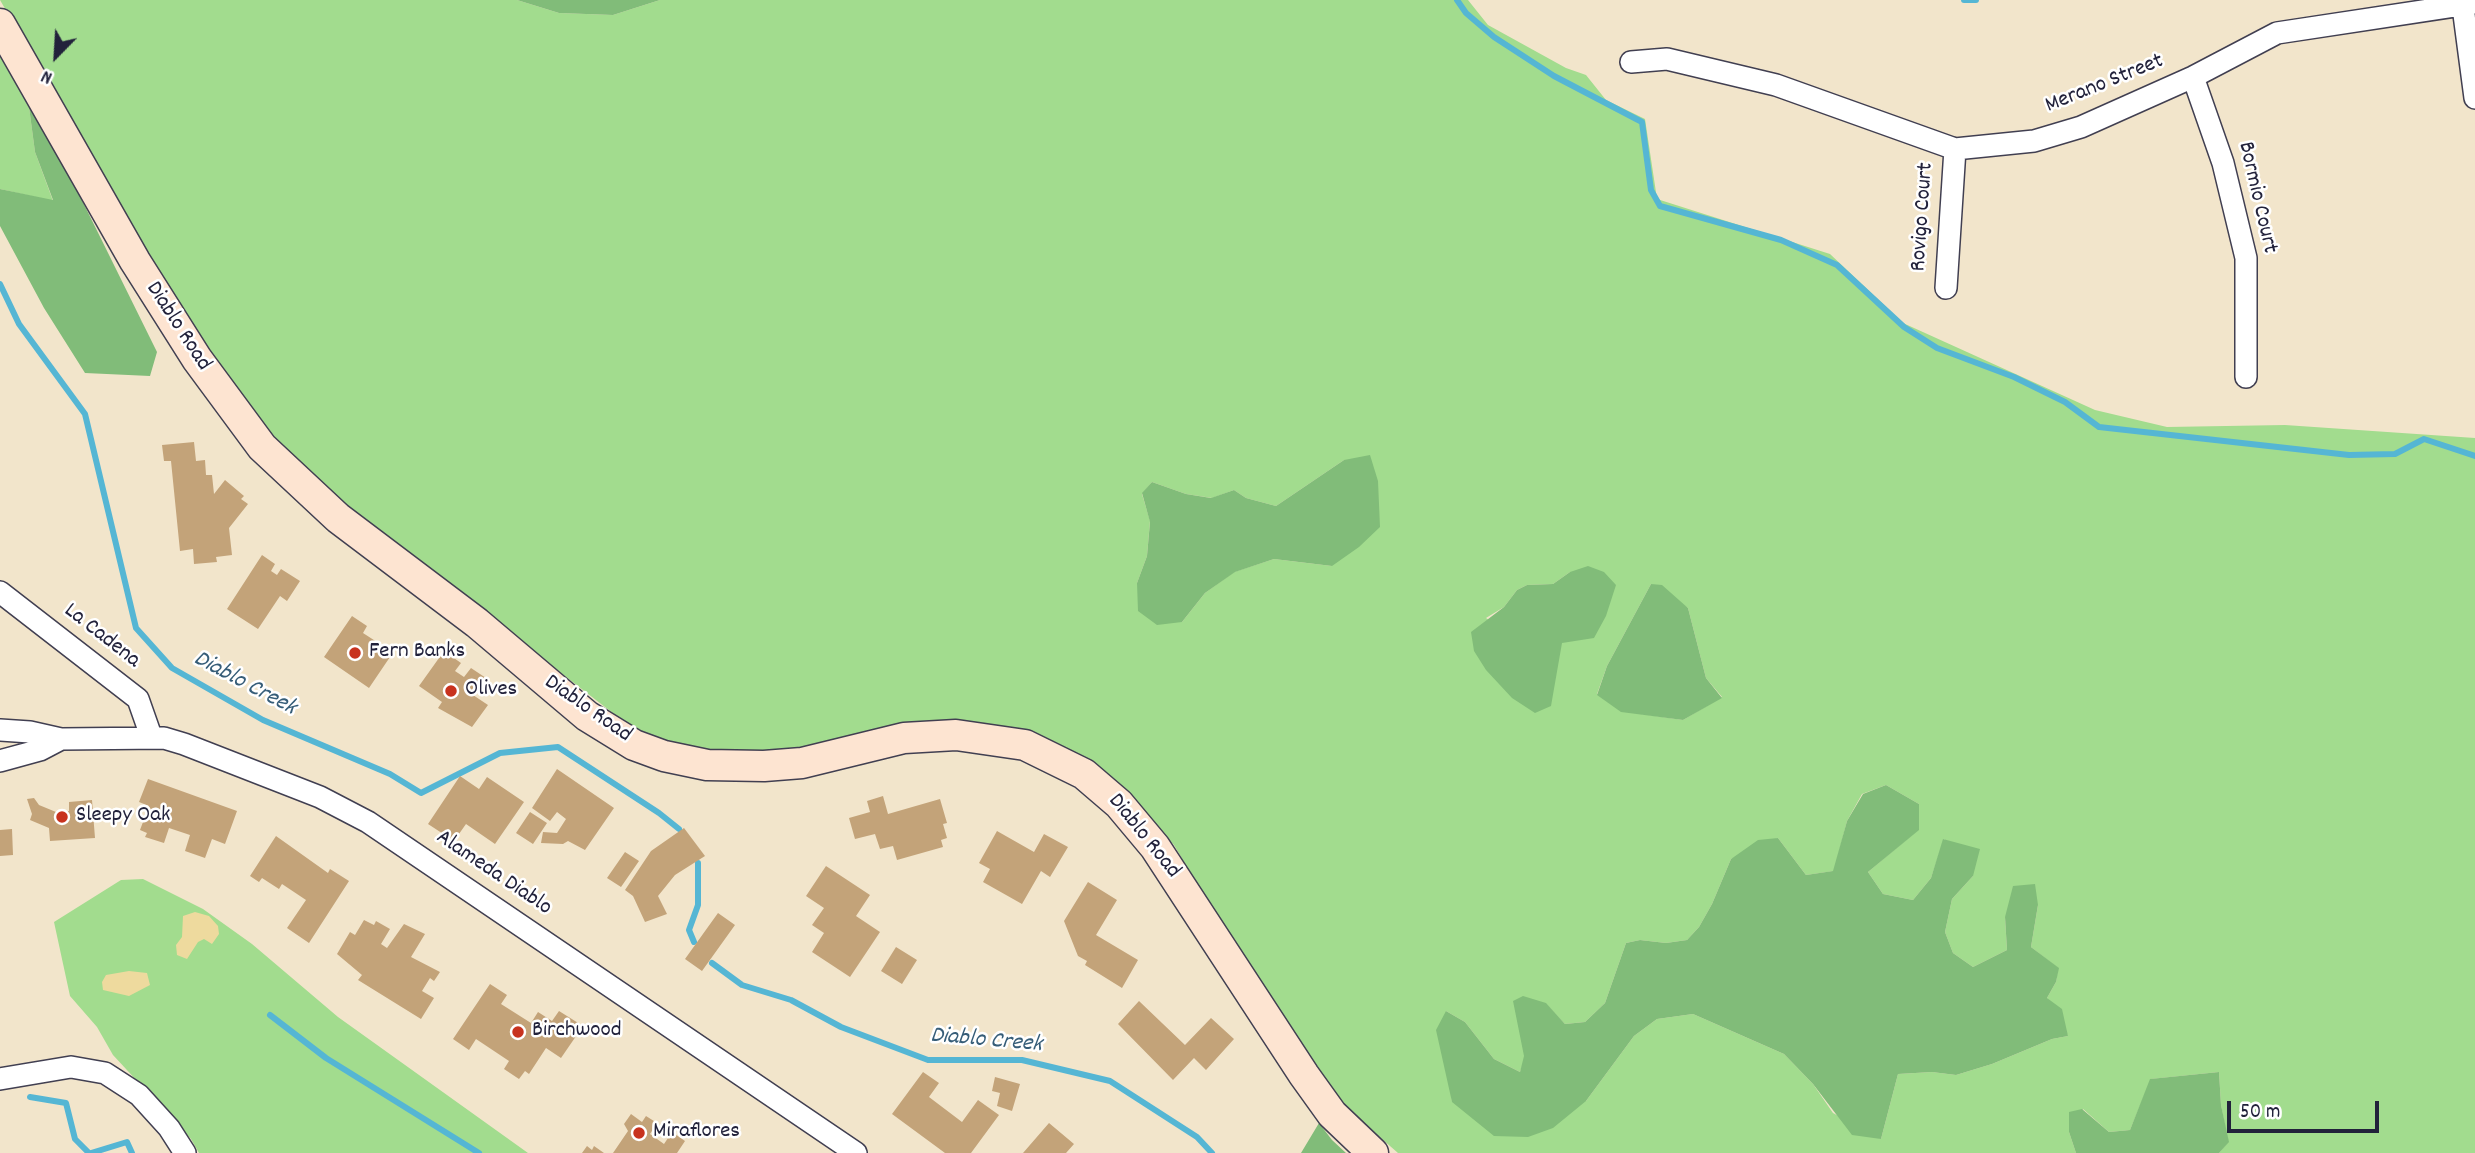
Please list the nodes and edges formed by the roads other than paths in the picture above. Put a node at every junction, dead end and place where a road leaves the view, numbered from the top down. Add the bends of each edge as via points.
1 (2469, 5) edge
2 (0, 24) edge
3 (1631, 62) dead end
4 (2193, 76) junction
5 (2475, 98) edge
6 (1955, 149) junction
7 (1946, 288) dead end
8 (2246, 377) dead end
9 (0, 592) edge
10 (0, 730) edge
11 (151, 736) junction
12 (61, 739) junction
13 (0, 761) edge
14 (0, 1079) edge
15 (185, 1153) edge
16 (856, 1153) edge
17 (1373, 1153) edge

1 - 4 street, Merano Street via 2277,33
1 - 5 street
2 - 17 street, Diablo Road via 135,261 197,359 262,447 338,518 477,623 587,716 664,756 707,765 764,766 802,763 904,738 957,736 1025,746 1084,774 1110,794 1148,838 1304,1075 1332,1114
3 - 6 street, Merano Street via 1667,59 1776,85
4 - 6 street, Merano Street via 2081,127 2034,141
4 - 8 street, Bormio Court via 2223,163 2246,258
6 - 7 street, Rovigo Court
9 - 11 street, La Cadena via 138,699
10 - 12 street, Alameda Diablo
11 - 12 street, Alameda Diablo
11 - 16 street, Alameda Diablo via 263,774 368,822
12 - 13 street, Alameda Diablo
14 - 15 street via 71,1067 105,1073 139,1095

